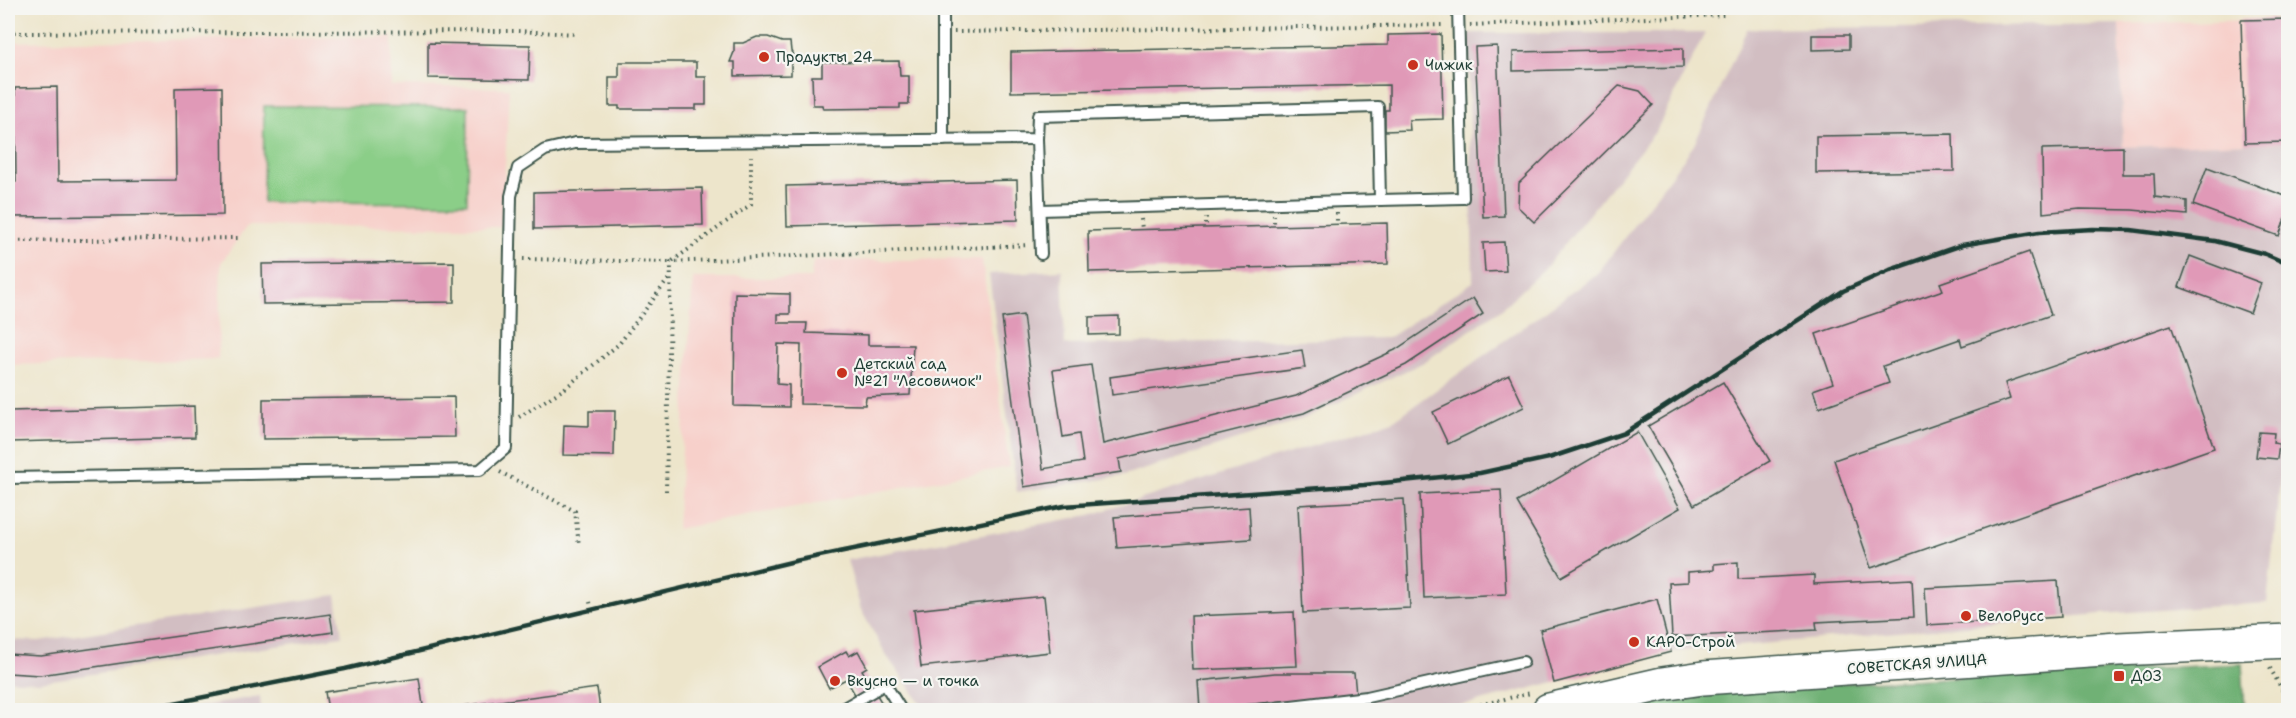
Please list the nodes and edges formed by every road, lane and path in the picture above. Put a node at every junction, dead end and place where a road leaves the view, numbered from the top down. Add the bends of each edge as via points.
1 (943, 8) edge
2 (1458, 8) edge
3 (1725, 15) dead end
4 (1459, 25) junction
5 (943, 32) junction
6 (8, 33) edge
7 (577, 34) dead end
8 (1036, 139) junction
9 (943, 140) junction
10 (752, 142) junction
11 (1380, 200) junction
12 (1040, 210) junction
13 (238, 238) dead end
14 (8, 241) edge
15 (1041, 250) joint
16 (510, 259) junction
17 (671, 262) junction
18 (670, 276) junction
19 (506, 425) junction
20 (486, 465) junction
21 (8, 478) edge
22 (666, 491) dead end
23 (579, 546) dead end
24 (2289, 641) edge
25 (1523, 662) dead end
26 (2270, 668) dead end
27 (1546, 700) edge
28 (2289, 700) edge
29 (844, 711) edge
30 (901, 711) edge
31 (1258, 711) edge
32 (1457, 711) edge

1 - 5 lane
2 - 4 lane
3 - 4 path
4 - 5 path
4 - 11 lane via 1463,198
5 - 9 lane
6 - 7 path
8 - 9 lane
8 - 11 lane via 1038,116 1378,107
8 - 12 lane
9 - 10 lane
10 - 16 lane via 575,143 545,150 518,168 511,196
10 - 17 path via 750,204
11 - 12 lane
12 - 15 lane
13 - 14 path
15 - 17 path
16 - 17 path
16 - 19 lane
17 - 18 path
18 - 19 path via 619,344 564,389
18 - 22 path
19 - 20 lane via 506,448
20 - 21 lane via 480,470
20 - 23 path via 575,511
24 - 27 main road, СОВЕТСКАЯ УЛИЦА via 1703,678
25 - 31 lane via 1367,697
26 - 28 path
27 - 32 path
29 - 30 lane via 885,684

